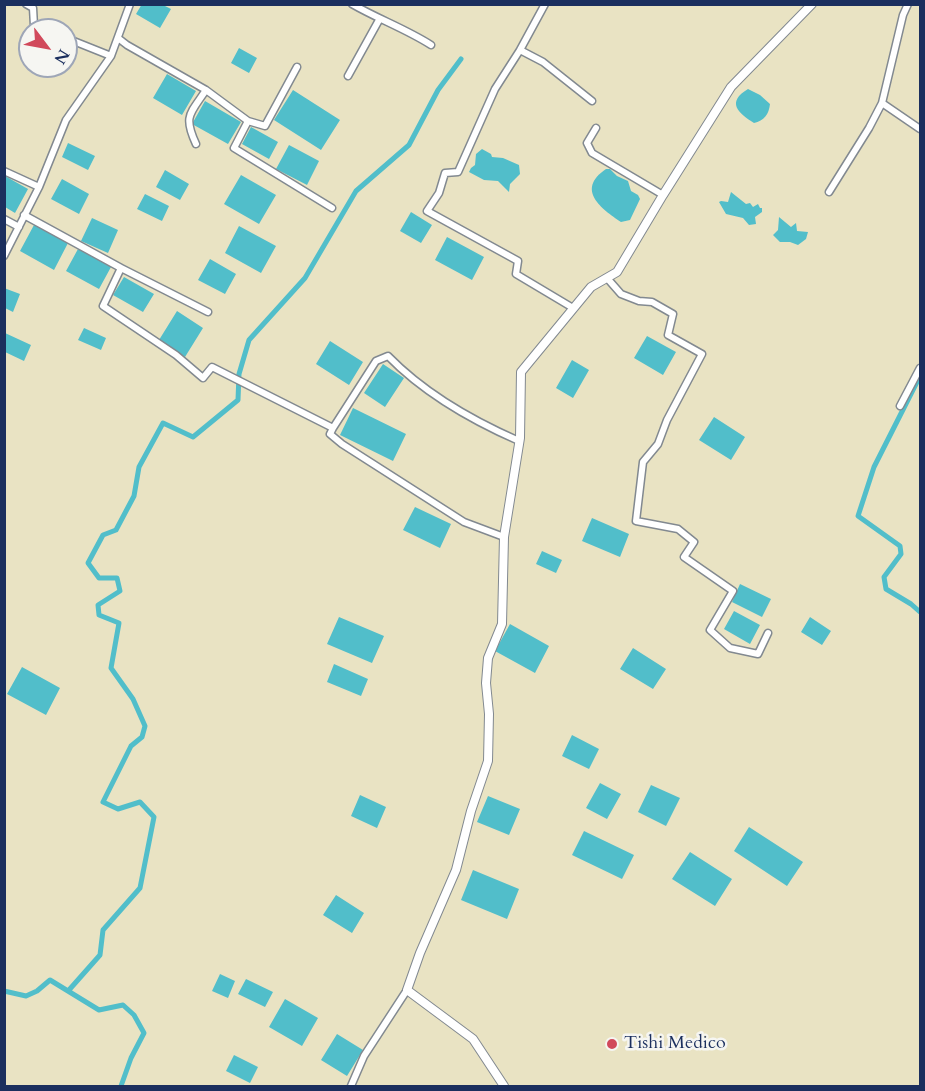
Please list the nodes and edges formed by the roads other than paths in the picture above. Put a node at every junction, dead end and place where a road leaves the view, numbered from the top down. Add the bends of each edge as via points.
1 (26, 4) edge
2 (130, 4) edge
3 (352, 4) edge
4 (544, 4) edge
5 (812, 4) edge
6 (908, 4) edge
7 (364, 7) edge
8 (34, 18) edge
9 (380, 20) junction
10 (118, 38) junction
11 (78, 43) edge
12 (431, 45) dead end
13 (520, 50) junction
14 (111, 56) junction
15 (297, 68) dead end
16 (348, 76) dead end
17 (206, 90) junction
18 (592, 101) dead end
19 (882, 103) junction
20 (248, 122) junction
21 (596, 128) dead end
22 (921, 129) edge
23 (196, 144) dead end
24 (4, 171) edge
25 (39, 187) junction
26 (830, 192) dead end
27 (663, 195) junction
28 (332, 208) dead end
29 (24, 215) junction
30 (4, 219) edge
31 (19, 227) junction
32 (4, 256) edge
33 (121, 268) junction
34 (607, 278) junction
35 (573, 308) junction
36 (208, 312) dead end
37 (921, 368) edge
38 (900, 406) dead end
39 (333, 428) junction
40 (519, 441) junction
41 (504, 537) junction
42 (768, 633) dead end
43 (407, 990) junction
44 (351, 1086) edge
45 (504, 1086) edge

1 - 8 street via 33,8
2 - 10 street
3 - 7 street
4 - 13 street
5 - 27 street via 730,87
6 - 19 street
7 - 9 street
9 - 12 street
9 - 16 street
10 - 14 street
10 - 17 street
11 - 14 street
13 - 18 street via 543,62
13 - 35 street via 495,88 458,172 445,173 439,193 427,211 518,261 516,274
14 - 25 street via 66,120
15 - 20 street via 265,126
17 - 20 street
17 - 23 street via 188,118
19 - 22 street
19 - 26 street
20 - 28 street via 234,148
21 - 27 street via 587,142 592,153
24 - 25 street
25 - 29 street
27 - 34 street via 617,272
29 - 31 street
29 - 33 street
30 - 31 street
31 - 32 street
33 - 36 street
33 - 39 street via 103,306 203,378 212,367
34 - 35 street via 591,287
34 - 42 street via 621,294 652,302 673,314 668,335 702,354 658,444 643,462 636,521 678,529 694,543 684,557 733,591 710,630 730,648 758,654
35 - 40 street via 520,372
37 - 38 street
39 - 40 street via 376,361 388,356 451,407
39 - 41 street via 330,434 342,444 464,522
40 - 41 street
41 - 43 street via 502,624 488,658 486,683 488,761 456,870
43 - 44 street via 364,1056
43 - 45 street via 472,1039

